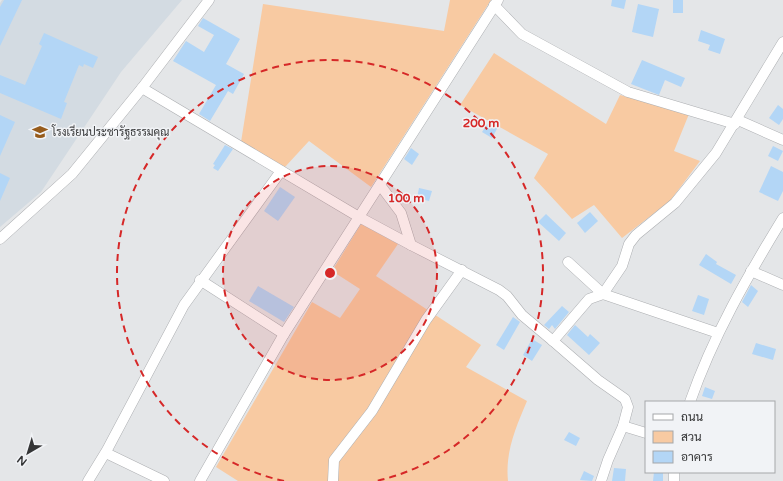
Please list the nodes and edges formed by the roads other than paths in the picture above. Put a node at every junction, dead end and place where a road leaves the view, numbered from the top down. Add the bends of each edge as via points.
1 (209, 0) edge
2 (496, 2) edge
3 (783, 42) edge
4 (142, 88) junction
5 (736, 122) junction
6 (783, 140) edge
7 (281, 171) junction
8 (380, 185) junction
9 (358, 216) junction
10 (783, 218) edge
11 (0, 239) edge
12 (411, 245) junction
13 (568, 262) dead end
14 (462, 270) junction
15 (751, 271) junction
16 (200, 280) junction
17 (783, 285) edge
18 (603, 294) junction
19 (718, 333) junction
20 (284, 334) junction
21 (553, 341) junction
22 (690, 401) edge
23 (623, 426) junction
24 (645, 433) edge
25 (106, 453) junction
26 (88, 481) edge
27 (164, 481) edge
28 (200, 481) edge
29 (332, 481) edge
30 (601, 481) edge

1 - 4 street
2 - 5 street via 522,34 628,92
2 - 8 street
3 - 5 street
4 - 7 street
4 - 11 street via 72,174
5 - 6 street
5 - 18 street via 691,186 629,244 622,266
7 - 9 street
7 - 16 street
8 - 9 street
8 - 12 street via 401,213
9 - 12 street
9 - 20 street
10 - 15 street
12 - 14 street
13 - 18 street
14 - 21 street via 507,296 522,315
14 - 29 street via 426,320 372,411 334,460
15 - 17 street
15 - 19 street
16 - 20 street
16 - 25 street via 184,305
18 - 19 street
18 - 21 street via 589,298
19 - 22 street
20 - 28 street
21 - 23 street via 625,400 628,407
23 - 24 street
23 - 30 street
25 - 26 street
25 - 27 street

